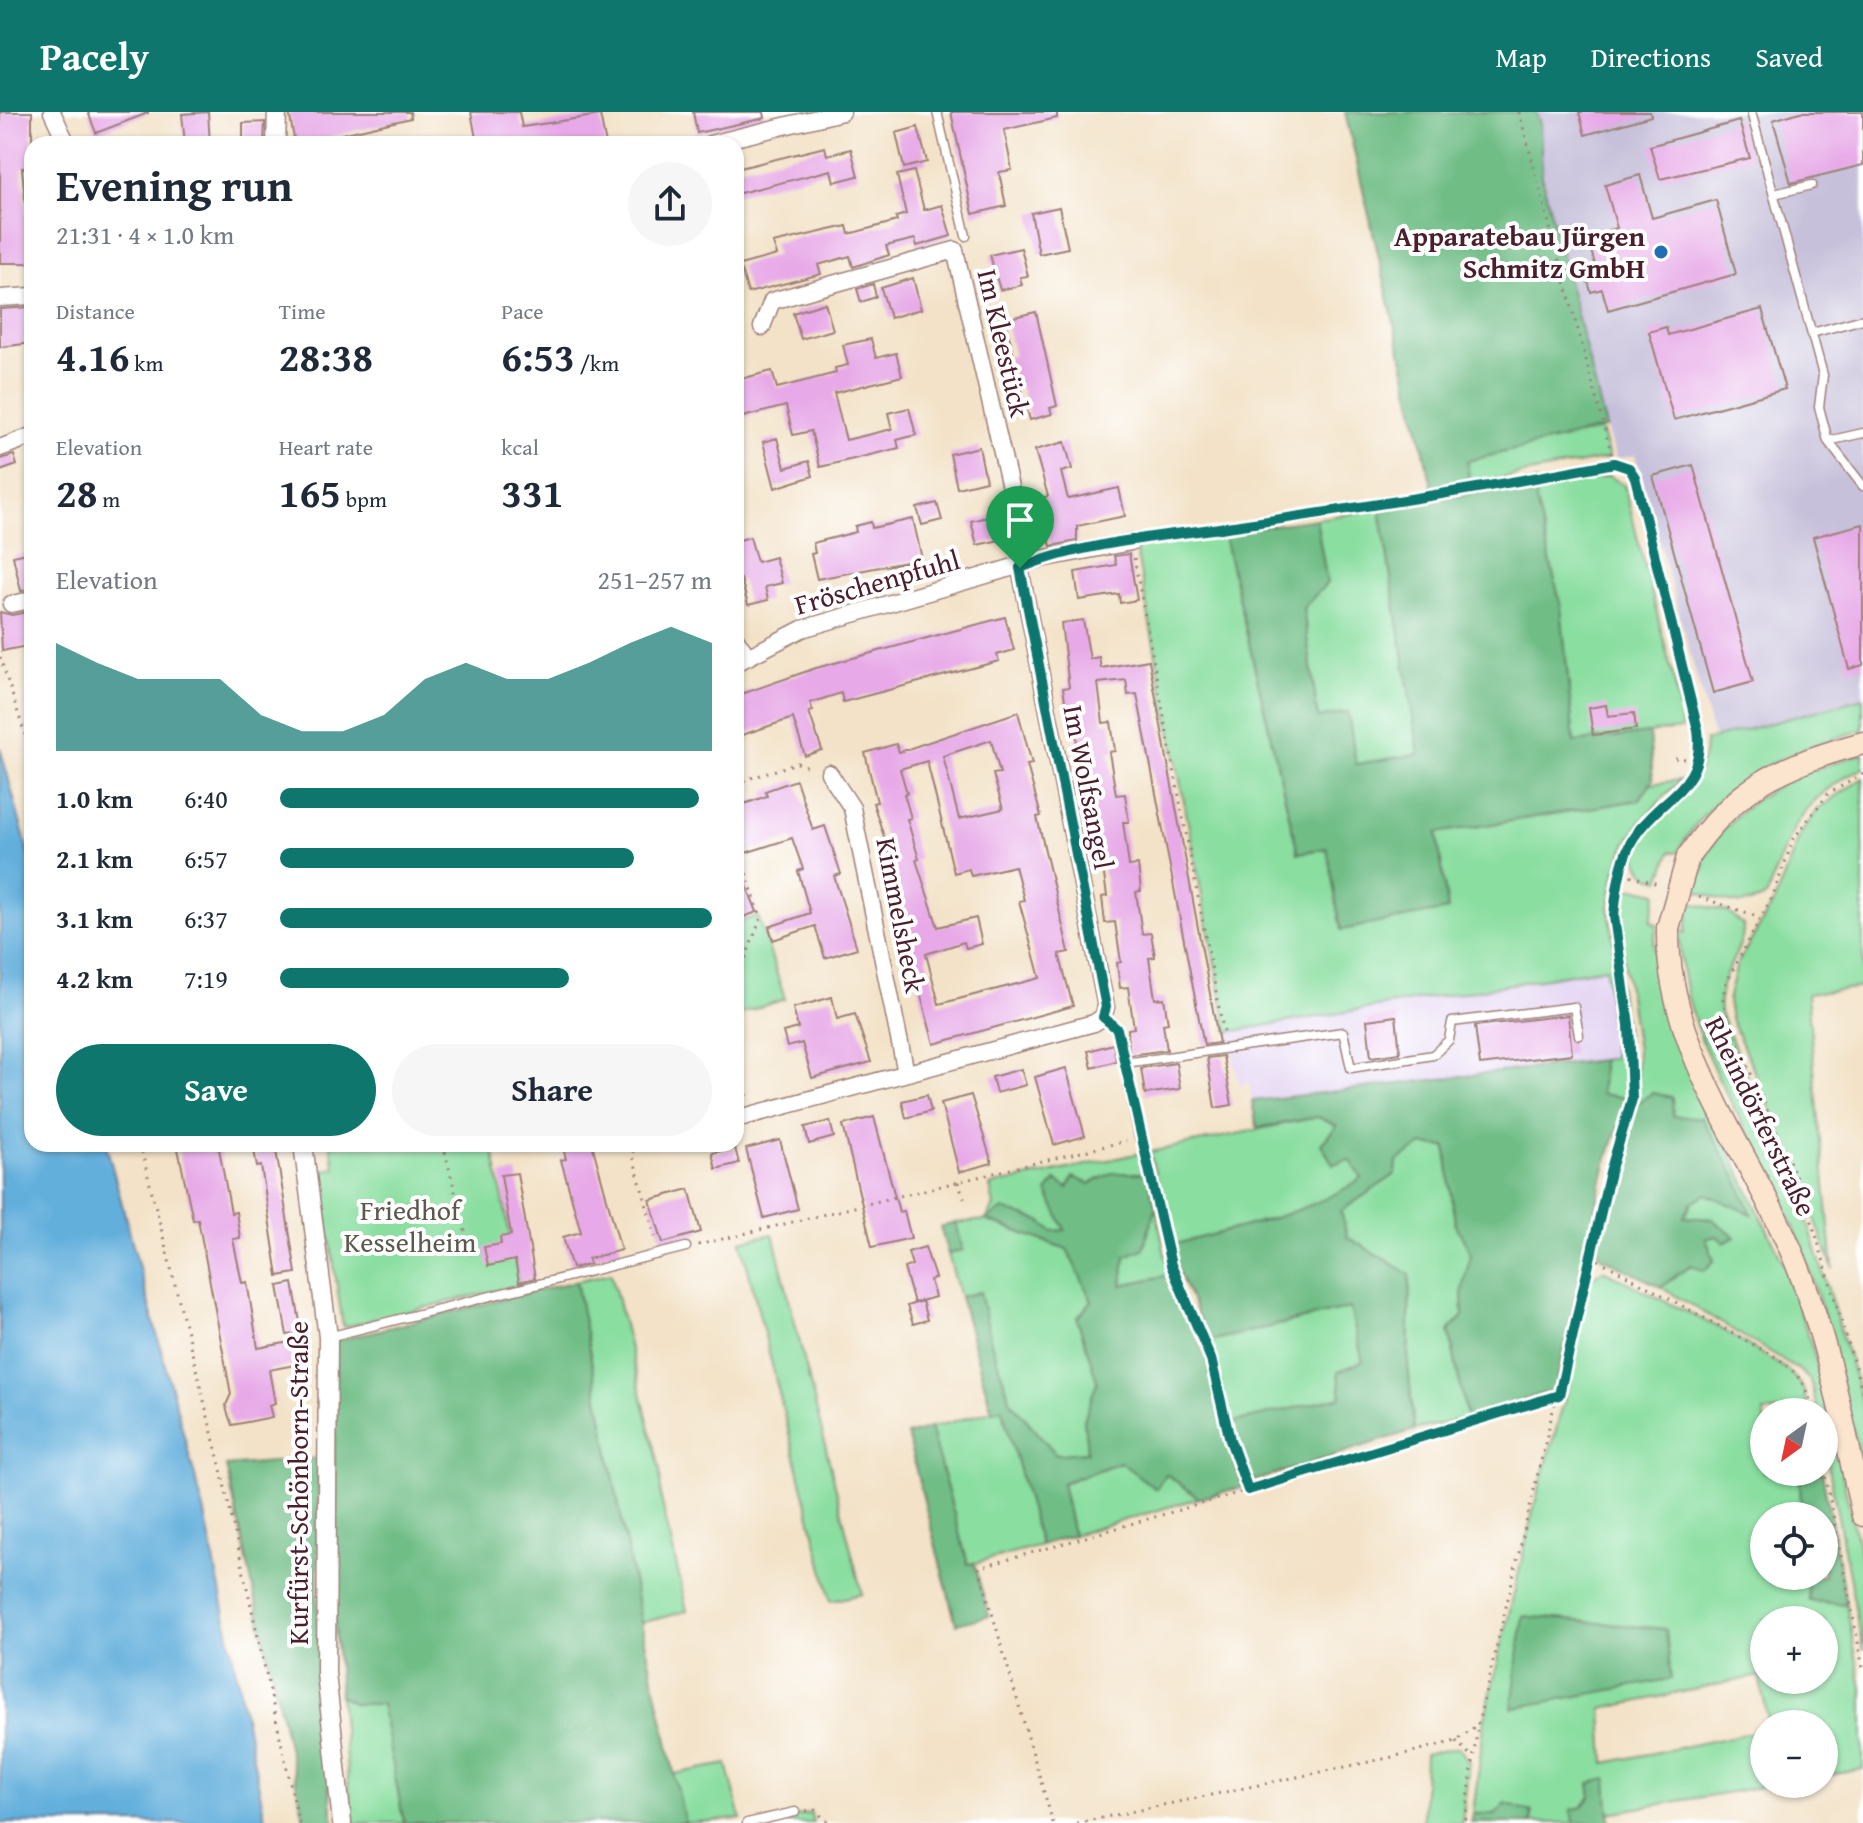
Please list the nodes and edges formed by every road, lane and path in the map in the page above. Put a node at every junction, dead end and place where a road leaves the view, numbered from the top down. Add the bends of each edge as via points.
1 (52, 112) edge
2 (277, 112) edge
3 (842, 112) edge
4 (937, 112) edge
5 (1519, 112) edge
6 (1751, 112) edge
7 (63, 136) edge
8 (276, 136) edge
9 (743, 136) edge
10 (1812, 185) dead end
11 (1774, 194) junction
12 (966, 236) dead end
13 (24, 296) edge
14 (0, 298) edge
15 (1863, 319) edge
16 (762, 327) dead end
17 (1812, 333) junction
18 (1863, 433) edge
19 (24, 439) edge
20 (1828, 441) junction
21 (0, 448) edge
22 (1614, 463) junction
23 (1863, 486) edge
24 (1131, 542) junction
25 (1020, 568) junction
26 (24, 602) edge
27 (11, 604) dead end
28 (0, 657) edge
29 (744, 659) edge
30 (24, 731) edge
31 (1863, 743) edge
32 (1675, 758) dead end
33 (1700, 760) junction
34 (829, 773) joint
35 (1863, 774) edge
36 (744, 780) edge
37 (744, 867) edge
38 (744, 962) edge
39 (1103, 1017) junction
40 (1579, 1035) dead end
41 (1227, 1048) junction
42 (1125, 1063) junction
43 (906, 1073) junction
44 (744, 1116) edge
45 (1139, 1138) junction
46 (142, 1152) edge
47 (304, 1152) edge
48 (445, 1152) edge
49 (633, 1152) edge
50 (958, 1182) junction
51 (965, 1201) dead end
52 (686, 1247) joint
53 (660, 1253) junction
54 (1591, 1256) junction
55 (472, 1259) dead end
56 (328, 1337) junction
57 (1863, 1394) edge
58 (1559, 1395) junction
59 (1810, 1398) edge
60 (1827, 1486) edge
61 (1248, 1490) junction
62 (1863, 1515) edge
63 (1863, 1668) edge
64 (1478, 1724) junction
65 (1456, 1741) junction
66 (1473, 1759) junction
67 (795, 1812) joint
68 (299, 1823) edge
69 (342, 1823) edge
70 (747, 1823) edge
71 (829, 1823) edge
72 (1053, 1823) edge
73 (1077, 1823) edge
74 (1465, 1823) edge

1 - 7 street
2 - 8 street
3 - 9 street
4 - 12 lane
5 - 22 path
6 - 11 lane
10 - 11 lane
11 - 17 lane
13 - 14 street
15 - 17 lane
16 - 25 street, Im Kleestück via 772,301 955,250 1023,543
17 - 20 lane via 1823,375 1819,407
18 - 20 lane
19 - 21 street
20 - 23 lane
22 - 24 path via 1452,494
22 - 33 path via 1629,468 1635,477 1698,730
24 - 25 street, Fröschenpfuhl
24 - 41 path
25 - 29 street, Fröschenpfuhl via 802,629
25 - 39 street, Im Wolfsangel via 1106,1007
26 - 27 street
28 - 30 path
31 - 62 main road, Rheindörferstraße, bridge via 1793,764 1754,785 1713,822 1688,857 1668,928 1669,971 1686,1036 1802,1276 1838,1399
32 - 33 path
33 - 54 path via 1632,840 1616,898 1632,1099
34 - 36 path via 797,763
34 - 43 street, Kimmelsheck via 852,808
35 - 57 path via 1828,794 1794,838 1773,895 1734,962 1723,1000 1805,1198
37 - 38 path via 761,918
39 - 42 lane, Im Wolfsangel via 1117,1029
39 - 43 street
40 - 41 lane via 1574,1007 1452,1022 1449,1040 1433,1055 1351,1068 1343,1032
41 - 42 lane
42 - 45 lane, Im Wolfsangel
43 - 44 street
45 - 50 path
45 - 61 path via 1171,1265 1211,1359
46 - 68 path via 220,1465
47 - 56 street, Kurfürst-Schönborn-Straße
48 - 55 path
49 - 53 path
50 - 51 path
50 - 52 path
52 - 53 lane
53 - 56 lane
54 - 58 path
54 - 59 path via 1776,1357 1796,1371
56 - 69 street, Kurfürst-Schönborn-Straße via 326,1673
58 - 61 path
58 - 64 path
60 - 63 path
61 - 72 path via 979,1568
64 - 65 path
64 - 66 path
65 - 66 path
65 - 73 path
66 - 74 path
67 - 70 lane
67 - 71 path via 815,1810

